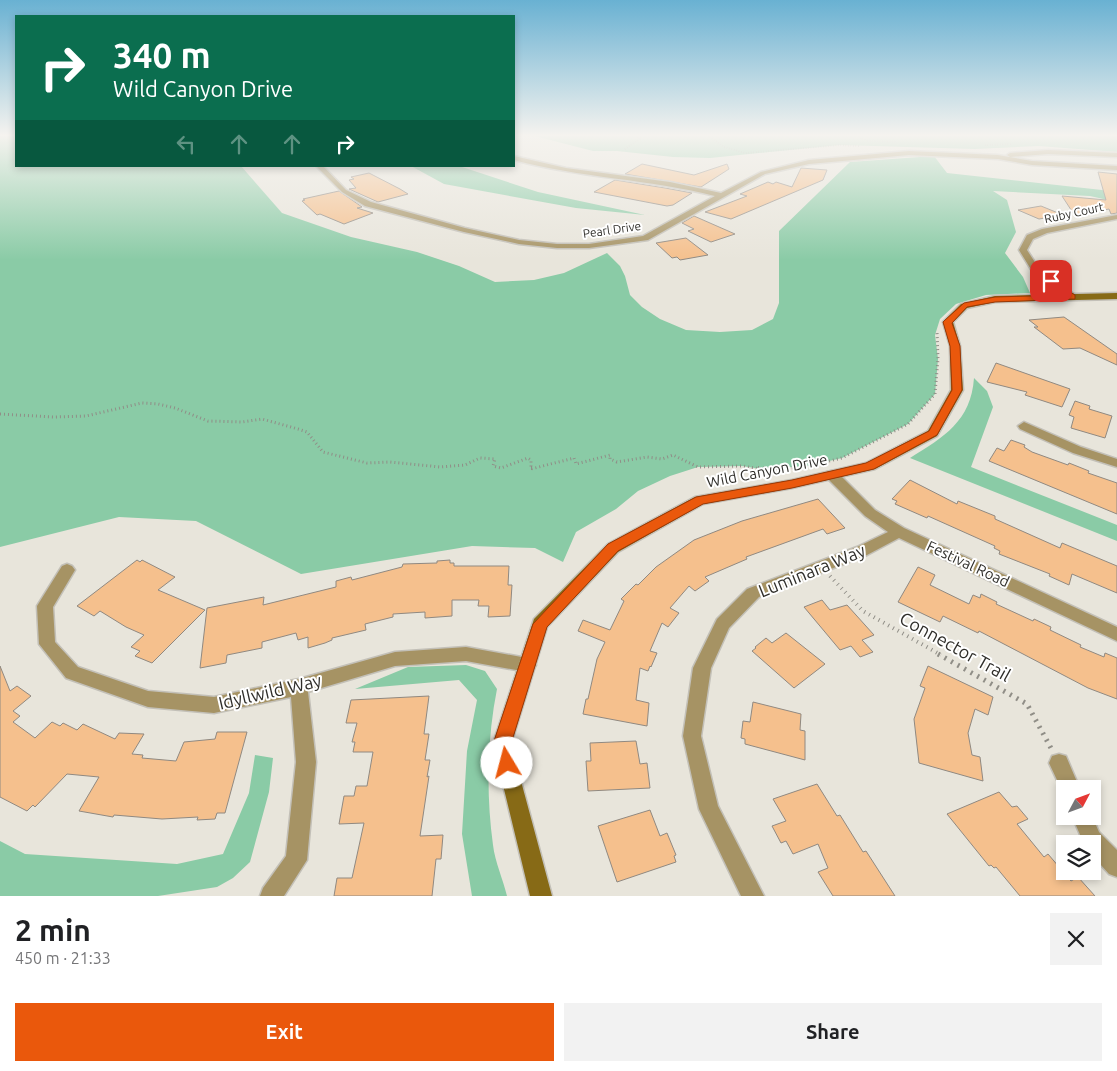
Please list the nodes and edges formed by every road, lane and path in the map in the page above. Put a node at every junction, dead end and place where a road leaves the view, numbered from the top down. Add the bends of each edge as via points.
1 (329, 176) edge
2 (604, 176) edge
3 (758, 176) edge
4 (722, 196) junction
5 (1117, 217) edge
6 (1117, 296) edge
7 (1072, 297) junction
8 (938, 327) dead end
9 (0, 414) edge
10 (1024, 426) dead end
11 (1117, 463) edge
12 (817, 464) dead end
13 (828, 469) junction
14 (899, 532) junction
15 (821, 566) junction
16 (67, 570) dead end
17 (1117, 634) edge
18 (527, 665) junction
19 (299, 687) junction
20 (1059, 764) joint
21 (1066, 780) edge
22 (1086, 825) edge
23 (1117, 866) edge
24 (271, 896) edge
25 (541, 896) edge
26 (753, 896) edge

1 - 4 street, Pearl Drive via 344,191 368,204 464,230 519,242 557,246 589,246 645,238
2 - 4 street via 675,184
3 - 4 street, Pearl Drive
5 - 7 street, Ruby Court via 1045,231 1030,237 1022,250 1035,269
6 - 7 street, Wild Canyon Drive
7 - 13 street, Wild Canyon Drive via 995,299 964,306 948,322 955,346 957,390 933,433 870,466
8 - 13 path via 934,394 908,424 842,458
9 - 12 path via 86,416 142,403 158,404 208,422 262,419 298,429 308,432 323,452 367,463 440,467 465,465 480,458 495,459 493,466 501,468 528,458 531,469 574,458 576,464 610,455 610,459 617,462 630,457 656,456 662,459 673,455 698,466 761,468
10 - 11 street via 1077,450
13 - 14 street, Festival Road via 870,513
13 - 18 street, Wild Canyon Drive via 792,484 700,500 613,548 540,624
14 - 15 street, Luminara Way via 862,551
14 - 17 street, Festival Road
15 - 20 path, Connector Trail via 863,611 1027,704
15 - 26 street, Luminara Way via 753,593 723,624 702,668 692,736 709,810
16 - 19 street, Idyllwild Way via 45,606 47,644 72,673 148,699 214,705
18 - 19 street, Idyllwild Way via 466,654 395,659
18 - 25 street, Wild Canyon Drive via 502,744
19 - 24 street via 306,762 296,860
20 - 21 street
22 - 23 street via 1092,839

